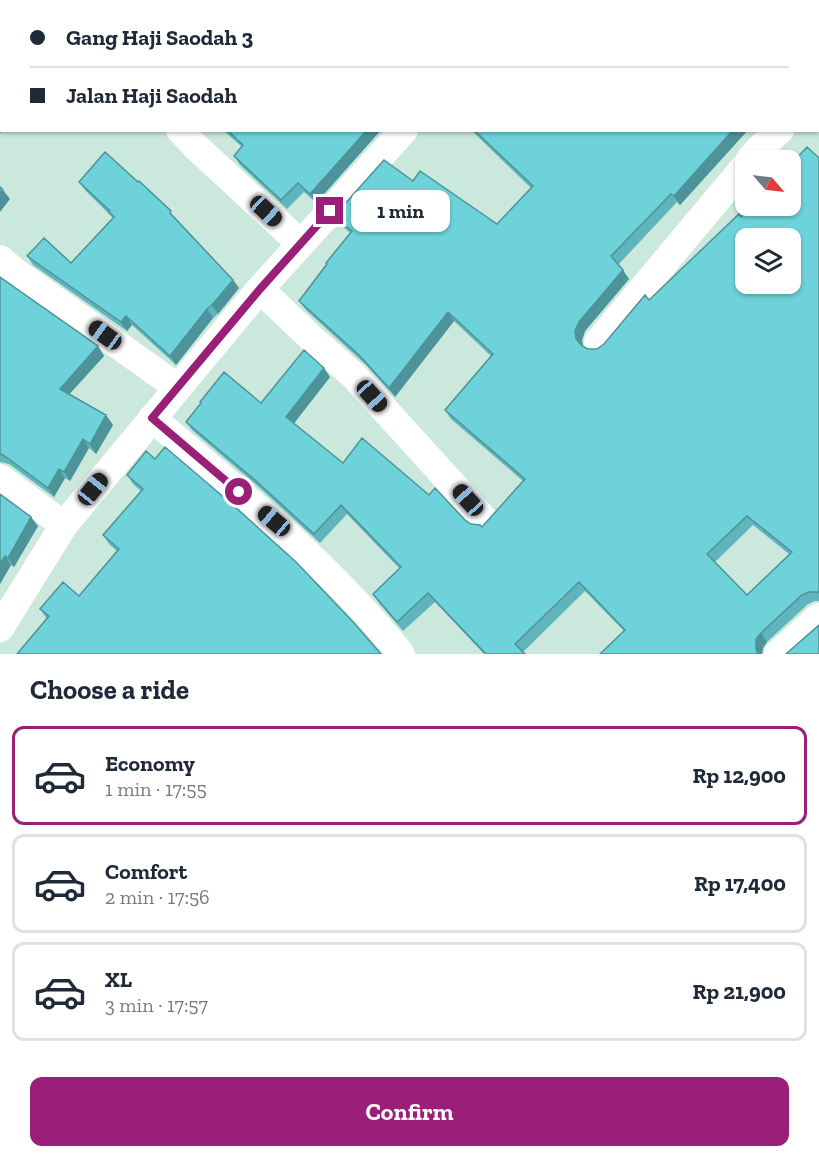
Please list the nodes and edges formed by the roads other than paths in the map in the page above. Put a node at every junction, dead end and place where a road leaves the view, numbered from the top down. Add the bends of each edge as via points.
1 (182, 132) edge
2 (402, 132) edge
3 (778, 132) edge
4 (758, 150) edge
5 (735, 178) edge
6 (301, 243) junction
7 (0, 259) edge
8 (260, 289) junction
9 (598, 342) dead end
10 (177, 387) junction
11 (152, 418) junction
12 (0, 478) edge
13 (483, 518) dead end
14 (64, 525) junction
15 (819, 617) edge
16 (0, 628) edge
17 (401, 654) edge
18 (778, 654) edge

1 - 6 street
2 - 6 street
3 - 4 street
5 - 9 street
6 - 8 street
7 - 10 street
8 - 10 street
8 - 13 street via 354,376
10 - 11 street
11 - 14 street
11 - 17 street via 274,521 344,589
12 - 14 street
14 - 16 street
15 - 18 street

